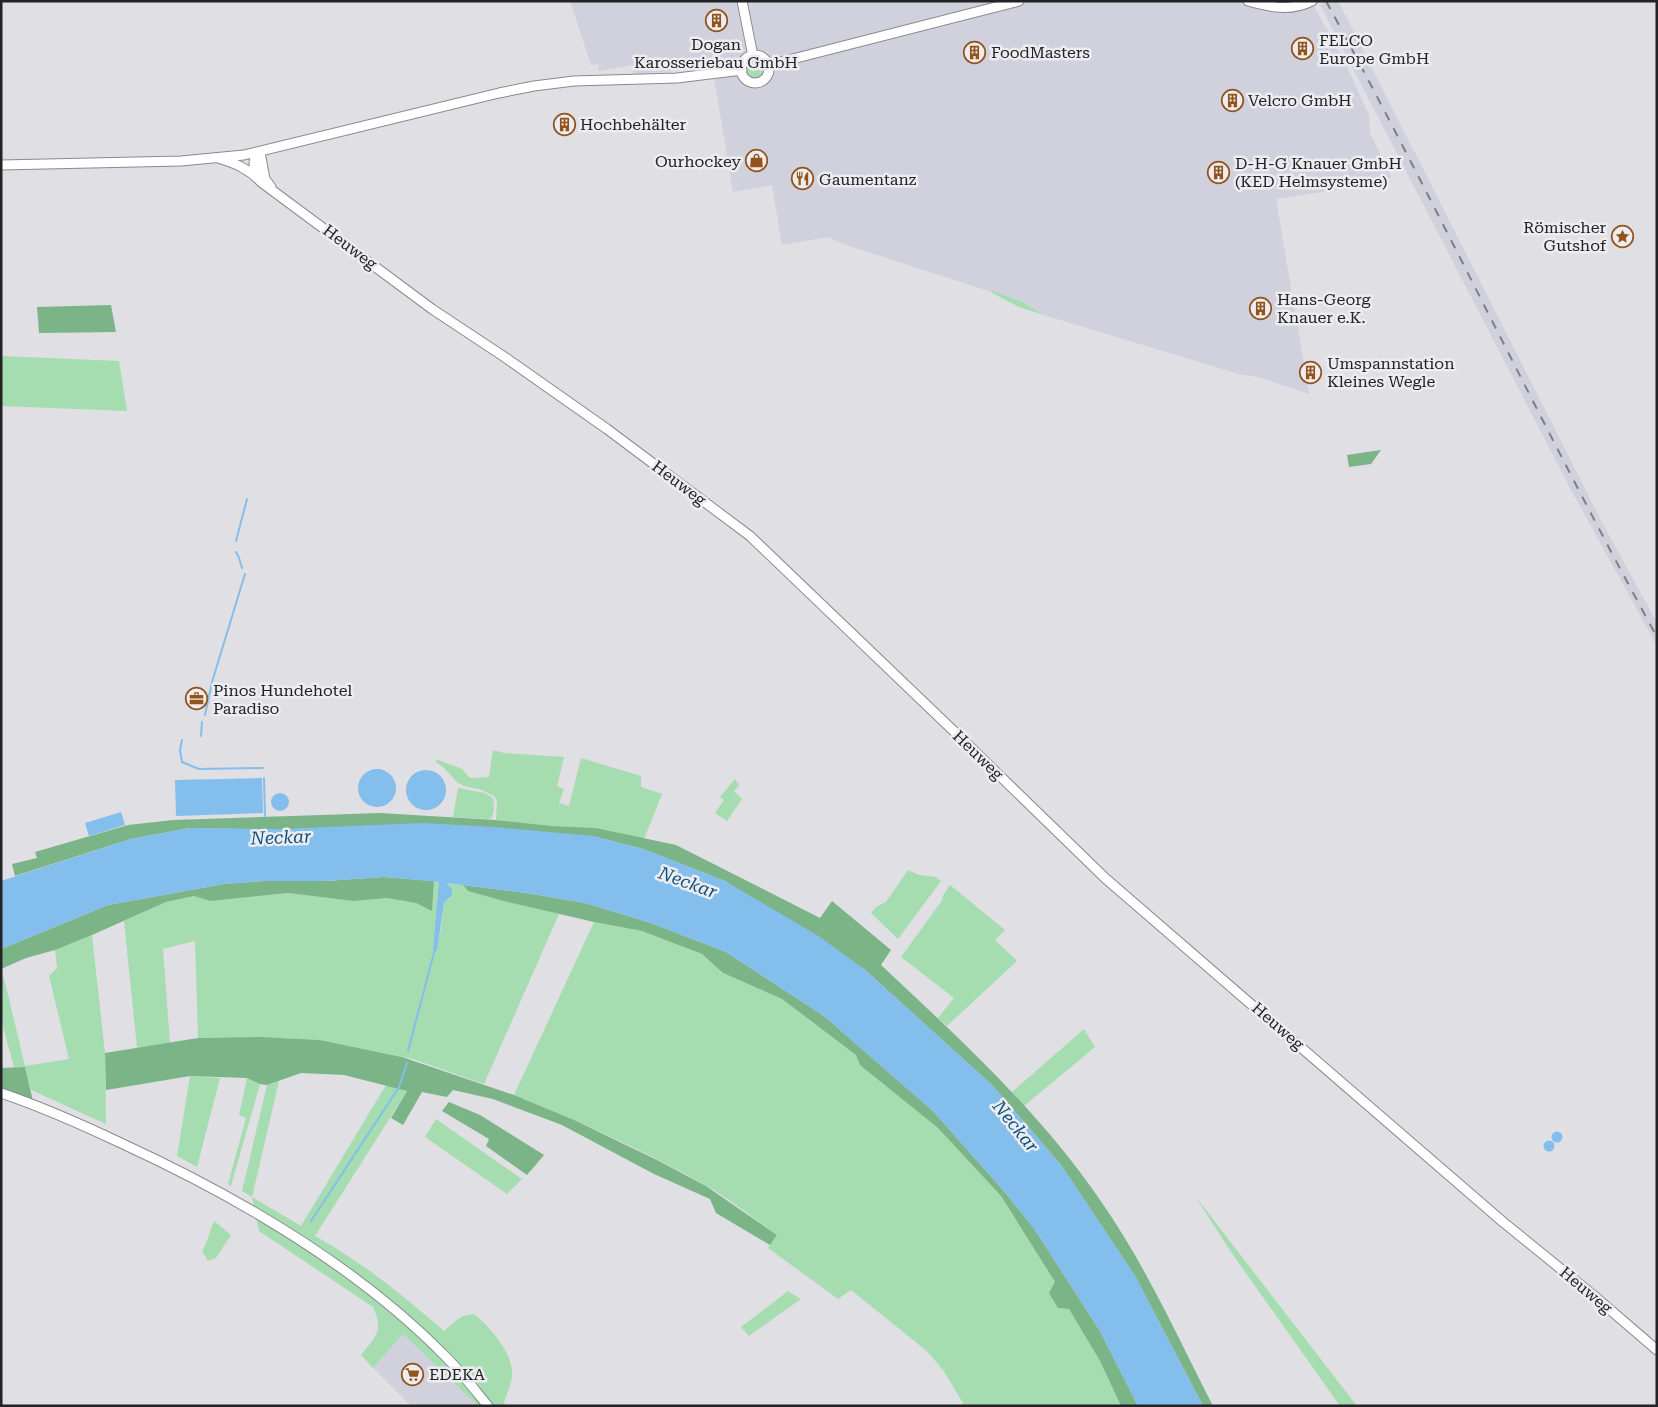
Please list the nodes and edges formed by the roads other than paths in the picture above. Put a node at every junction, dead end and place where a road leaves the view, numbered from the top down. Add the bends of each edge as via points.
1 (742, 1) edge
2 (1019, 1) edge
3 (1248, 1) edge
4 (1310, 2) edge
5 (752, 56) junction
6 (768, 64) junction
7 (742, 70) junction
8 (260, 152) junction
9 (218, 158) junction
10 (1, 165) edge
11 (257, 178) junction
12 (275, 191) junction
13 (1, 1093) edge
14 (1657, 1350) edge
15 (488, 1406) edge

1 - 5 street
2 - 6 street
3 - 4 street via 1285,8
5 - 6 street via 763,58
5 - 7 street via 744,62
6 - 7 street via 767,77 757,83 747,80
7 - 8 street via 677,78 593,80 508,91
8 - 9 street
8 - 11 street via 254,165
8 - 12 street via 265,179
9 - 10 street
9 - 11 street, Heuweg via 240,165
11 - 12 street, Heuweg
12 - 14 street, Heuweg via 432,309 592,418 750,536 1105,878
13 - 15 street via 43,1108 172,1167 304,1243 400,1315 447,1357

